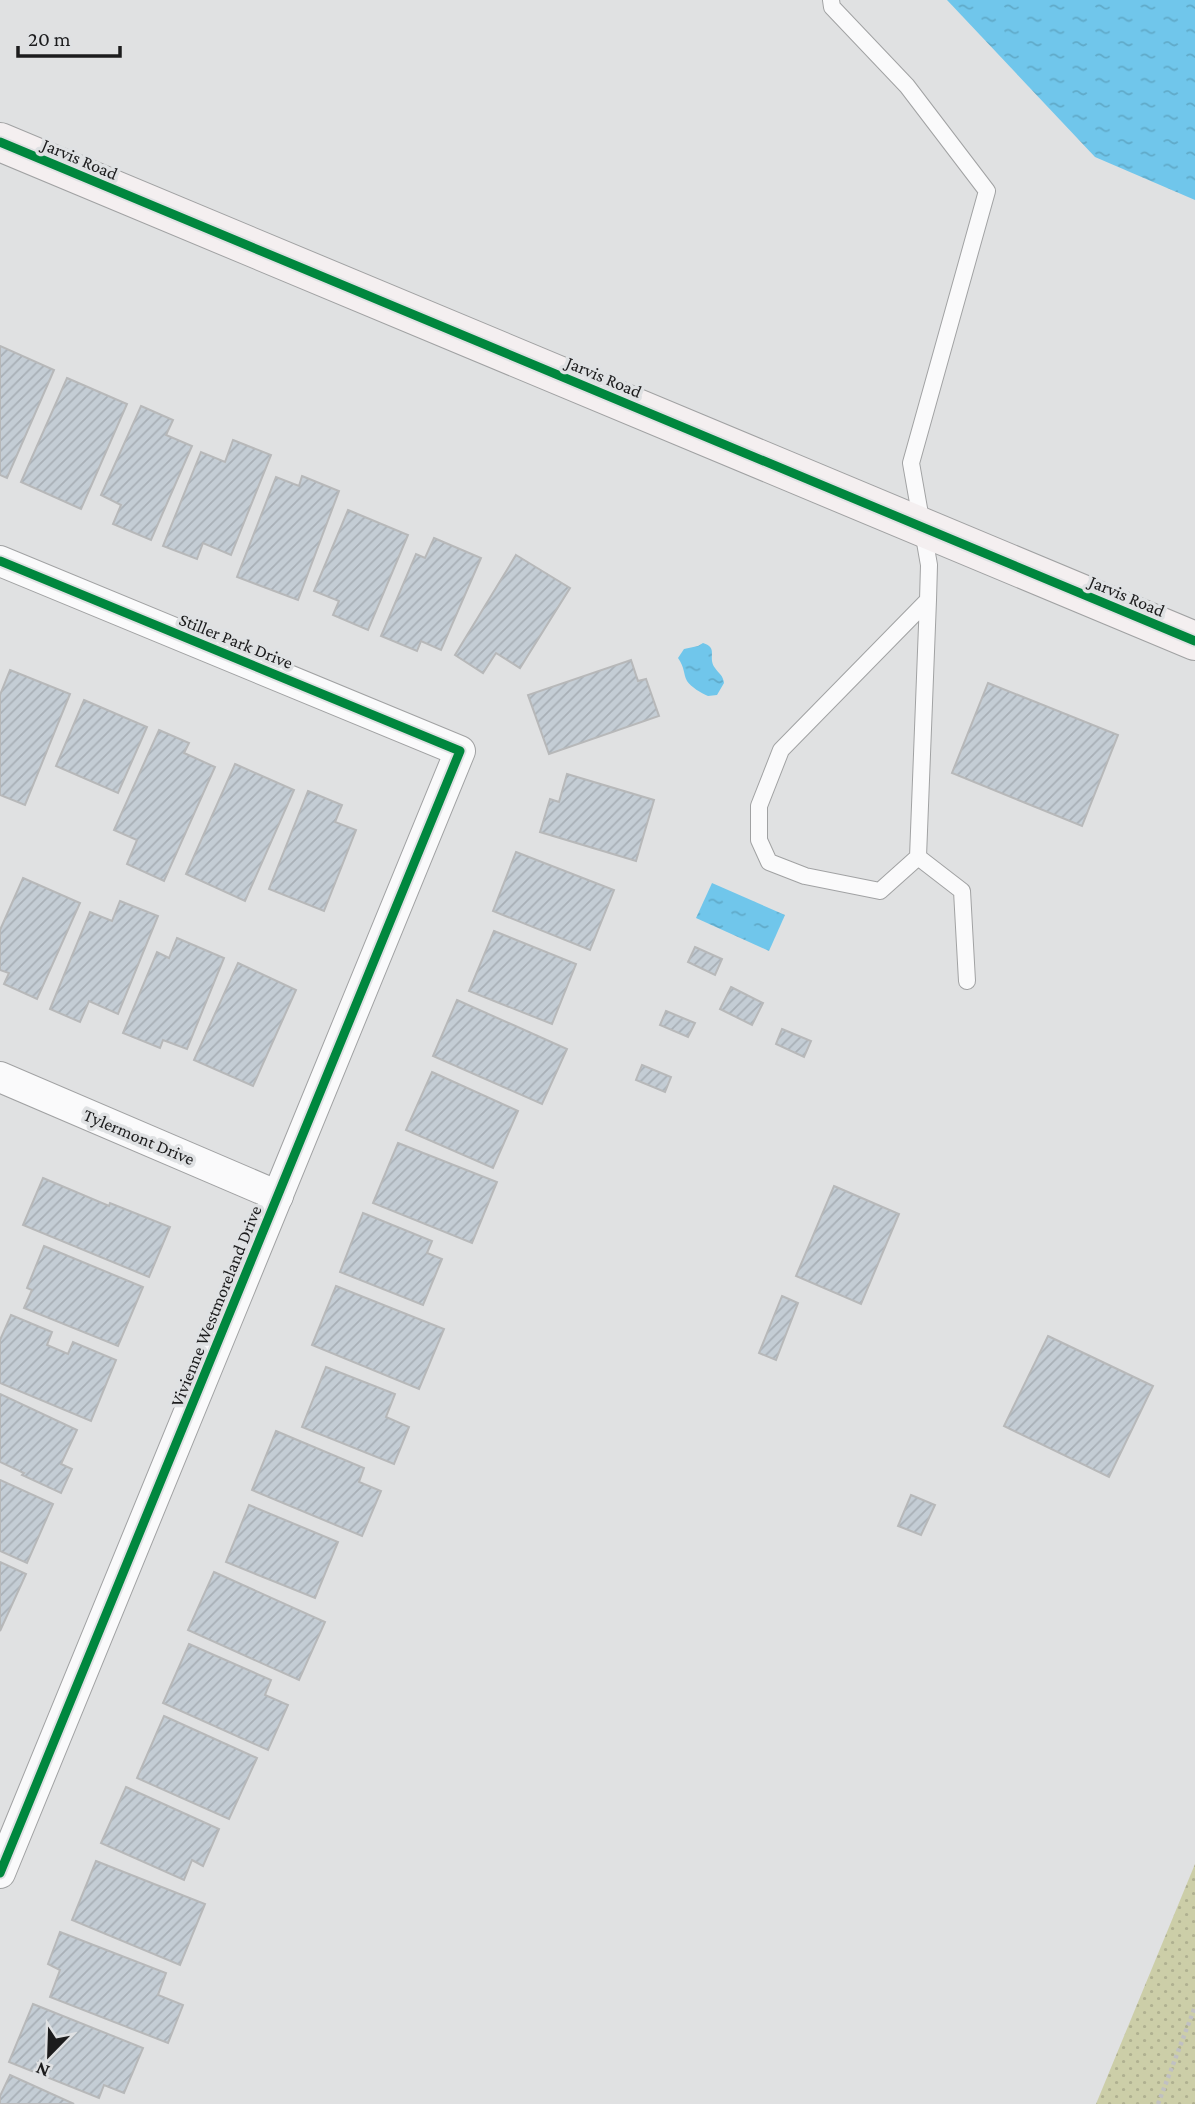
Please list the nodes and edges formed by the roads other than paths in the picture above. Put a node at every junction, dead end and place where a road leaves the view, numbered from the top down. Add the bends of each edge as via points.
1 (831, 0) edge
2 (0, 142) edge
3 (921, 527) junction
4 (0, 561) edge
5 (928, 600) junction
6 (1195, 641) edge
7 (460, 751) joint
8 (918, 857) junction
9 (967, 981) dead end
10 (0, 1077) edge
11 (278, 1196) junction
12 (0, 1872) edge

1 - 3 lane via 832,7 907,86 987,191 911,463
2 - 3 street, Jarvis Road
3 - 5 lane via 929,565
3 - 6 street, Jarvis Road
4 - 7 street, Stiller Park Drive
5 - 8 lane
5 - 8 lane via 781,750 759,806 758,840 769,862 804,876 880,891
7 - 11 street, Vivienne Westmoreland Drive
8 - 9 lane via 962,891
10 - 11 street, Tylermont Drive
11 - 12 street, Vivienne Westmoreland Drive

